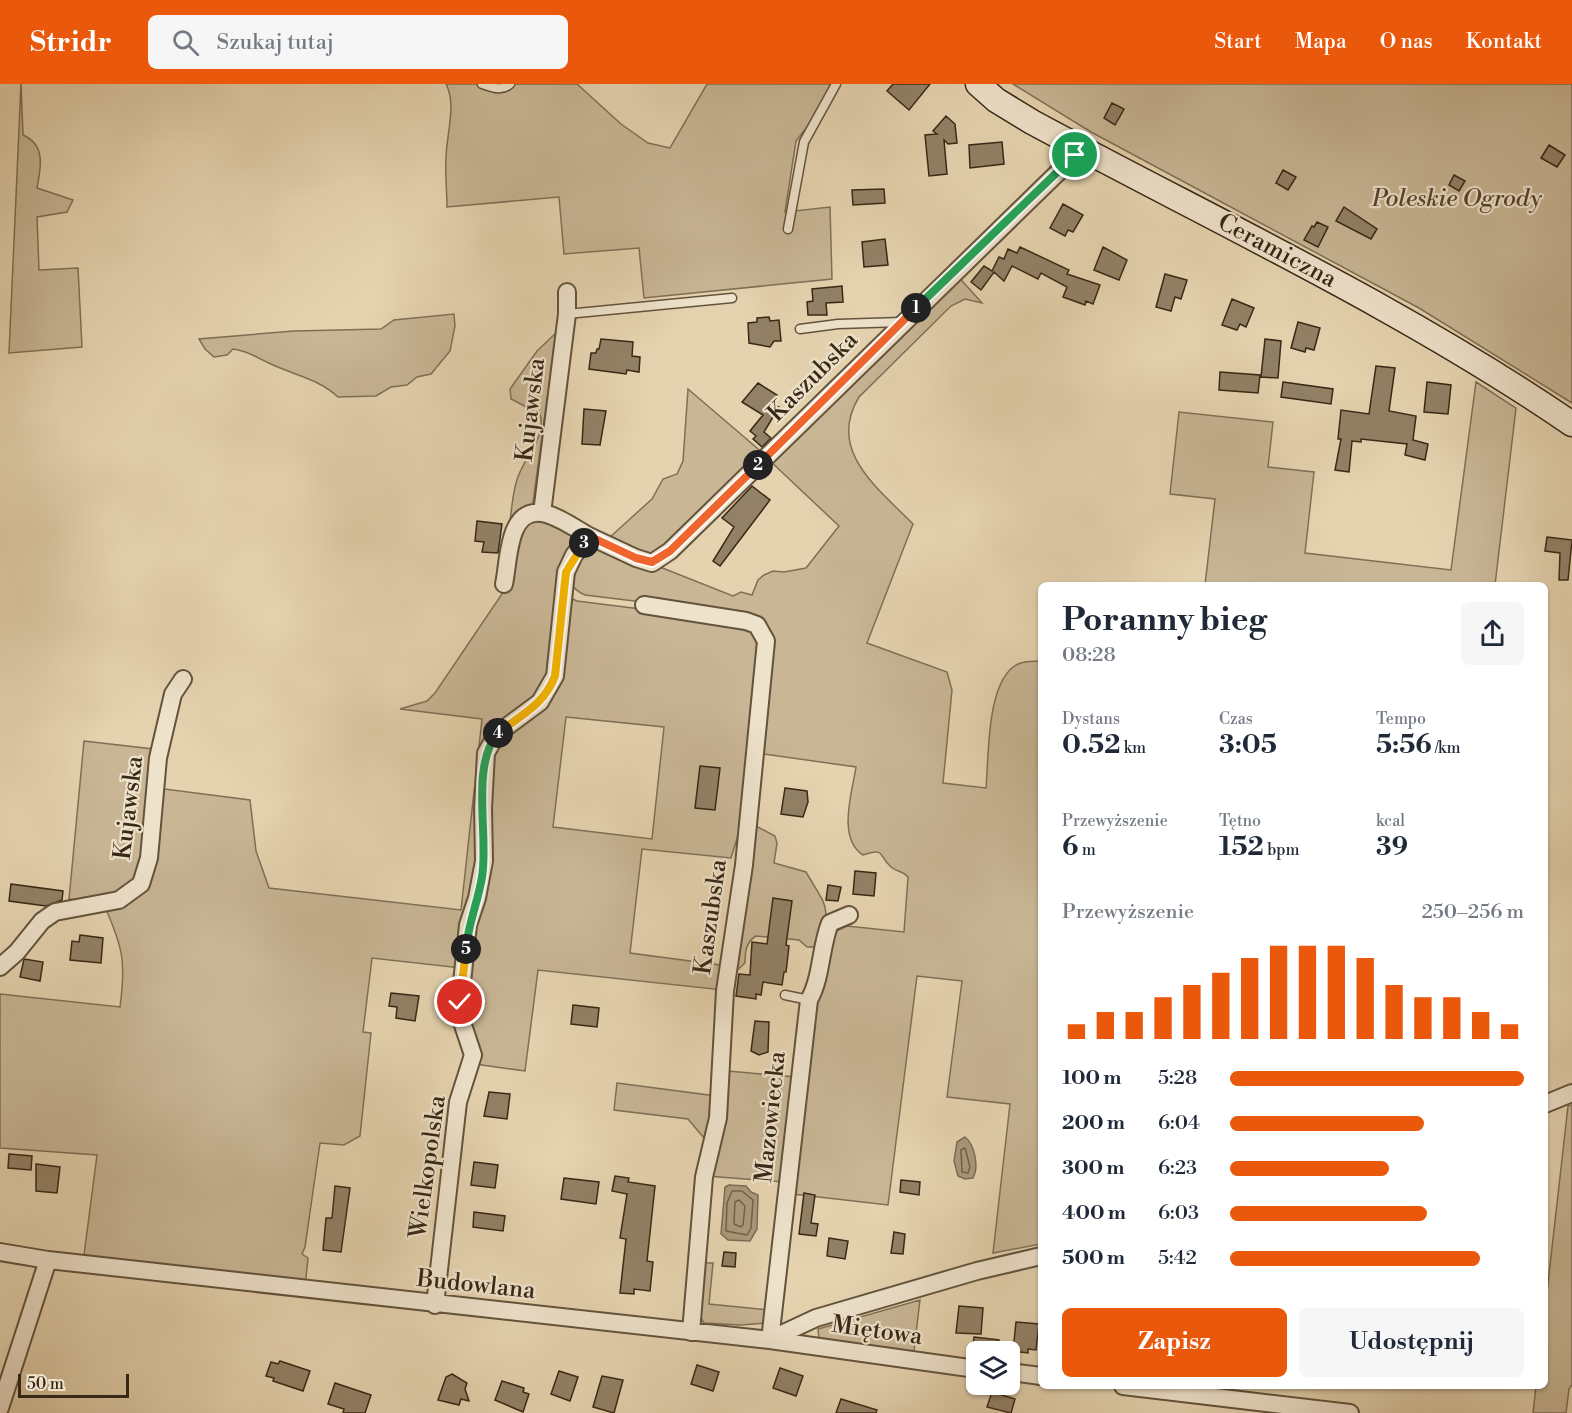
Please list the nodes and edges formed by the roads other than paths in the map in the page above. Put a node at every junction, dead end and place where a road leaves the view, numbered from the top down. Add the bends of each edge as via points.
1 (482, 84) edge
2 (510, 84) edge
3 (836, 84) edge
4 (978, 84) edge
5 (1082, 149) junction
6 (788, 229) dead end
7 (567, 292) dead end
8 (732, 298) dead end
9 (567, 314) junction
10 (902, 322) junction
11 (800, 329) dead end
12 (1572, 424) edge
13 (542, 513) junction
14 (589, 536) junction
15 (504, 584) dead end
16 (644, 605) dead end
17 (183, 679) dead end
18 (849, 915) dead end
19 (0, 967) edge
20 (785, 995) dead end
21 (808, 1000) junction
22 (1572, 1093) edge
23 (1548, 1103) edge
24 (0, 1252) edge
25 (1038, 1257) edge
26 (48, 1260) junction
27 (435, 1305) junction
28 (691, 1332) junction
29 (770, 1340) junction
30 (966, 1368) edge
31 (1020, 1373) edge
32 (1038, 1376) edge
33 (1148, 1389) edge
34 (0, 1408) edge
35 (1350, 1413) edge

1 - 2 lane via 496,89
3 - 6 lane via 804,142
4 - 5 street, Ceramiczna via 996,100
5 - 10 street, Kaszubska
5 - 12 street, Ceramiczna via 1411,321
7 - 9 street, Kujawska
8 - 9 lane
9 - 13 street, Kujawska
10 - 11 lane, Kaszubska
10 - 14 street, Kaszubska via 670,551 652,562
13 - 14 street
13 - 15 street via 528,515 515,528
14 - 27 street, Wielkopolska via 566,572 555,676 550,688 534,708 497,734 486,753 484,861 468,925 460,1009 473,1054 458,1102
16 - 28 street, Kaszubska via 746,621 757,626 766,641 744,865 727,974 718,1118 704,1177
17 - 19 street, Kujawska via 173,694 158,758 149,858 141,884 119,900 55,912
18 - 21 street, Mazowiecka via 830,923 823,939 815,988
20 - 21 lane
21 - 29 street, Mazowiecka
22 - 23 street
24 - 26 street
25 - 29 street, Budowlana via 977,1270 827,1315
26 - 27 street, Budowlana
26 - 34 street
27 - 28 street, Budowlana
28 - 29 street, Budowlana
29 - 30 street, Miętowa
31 - 32 street
33 - 35 street

